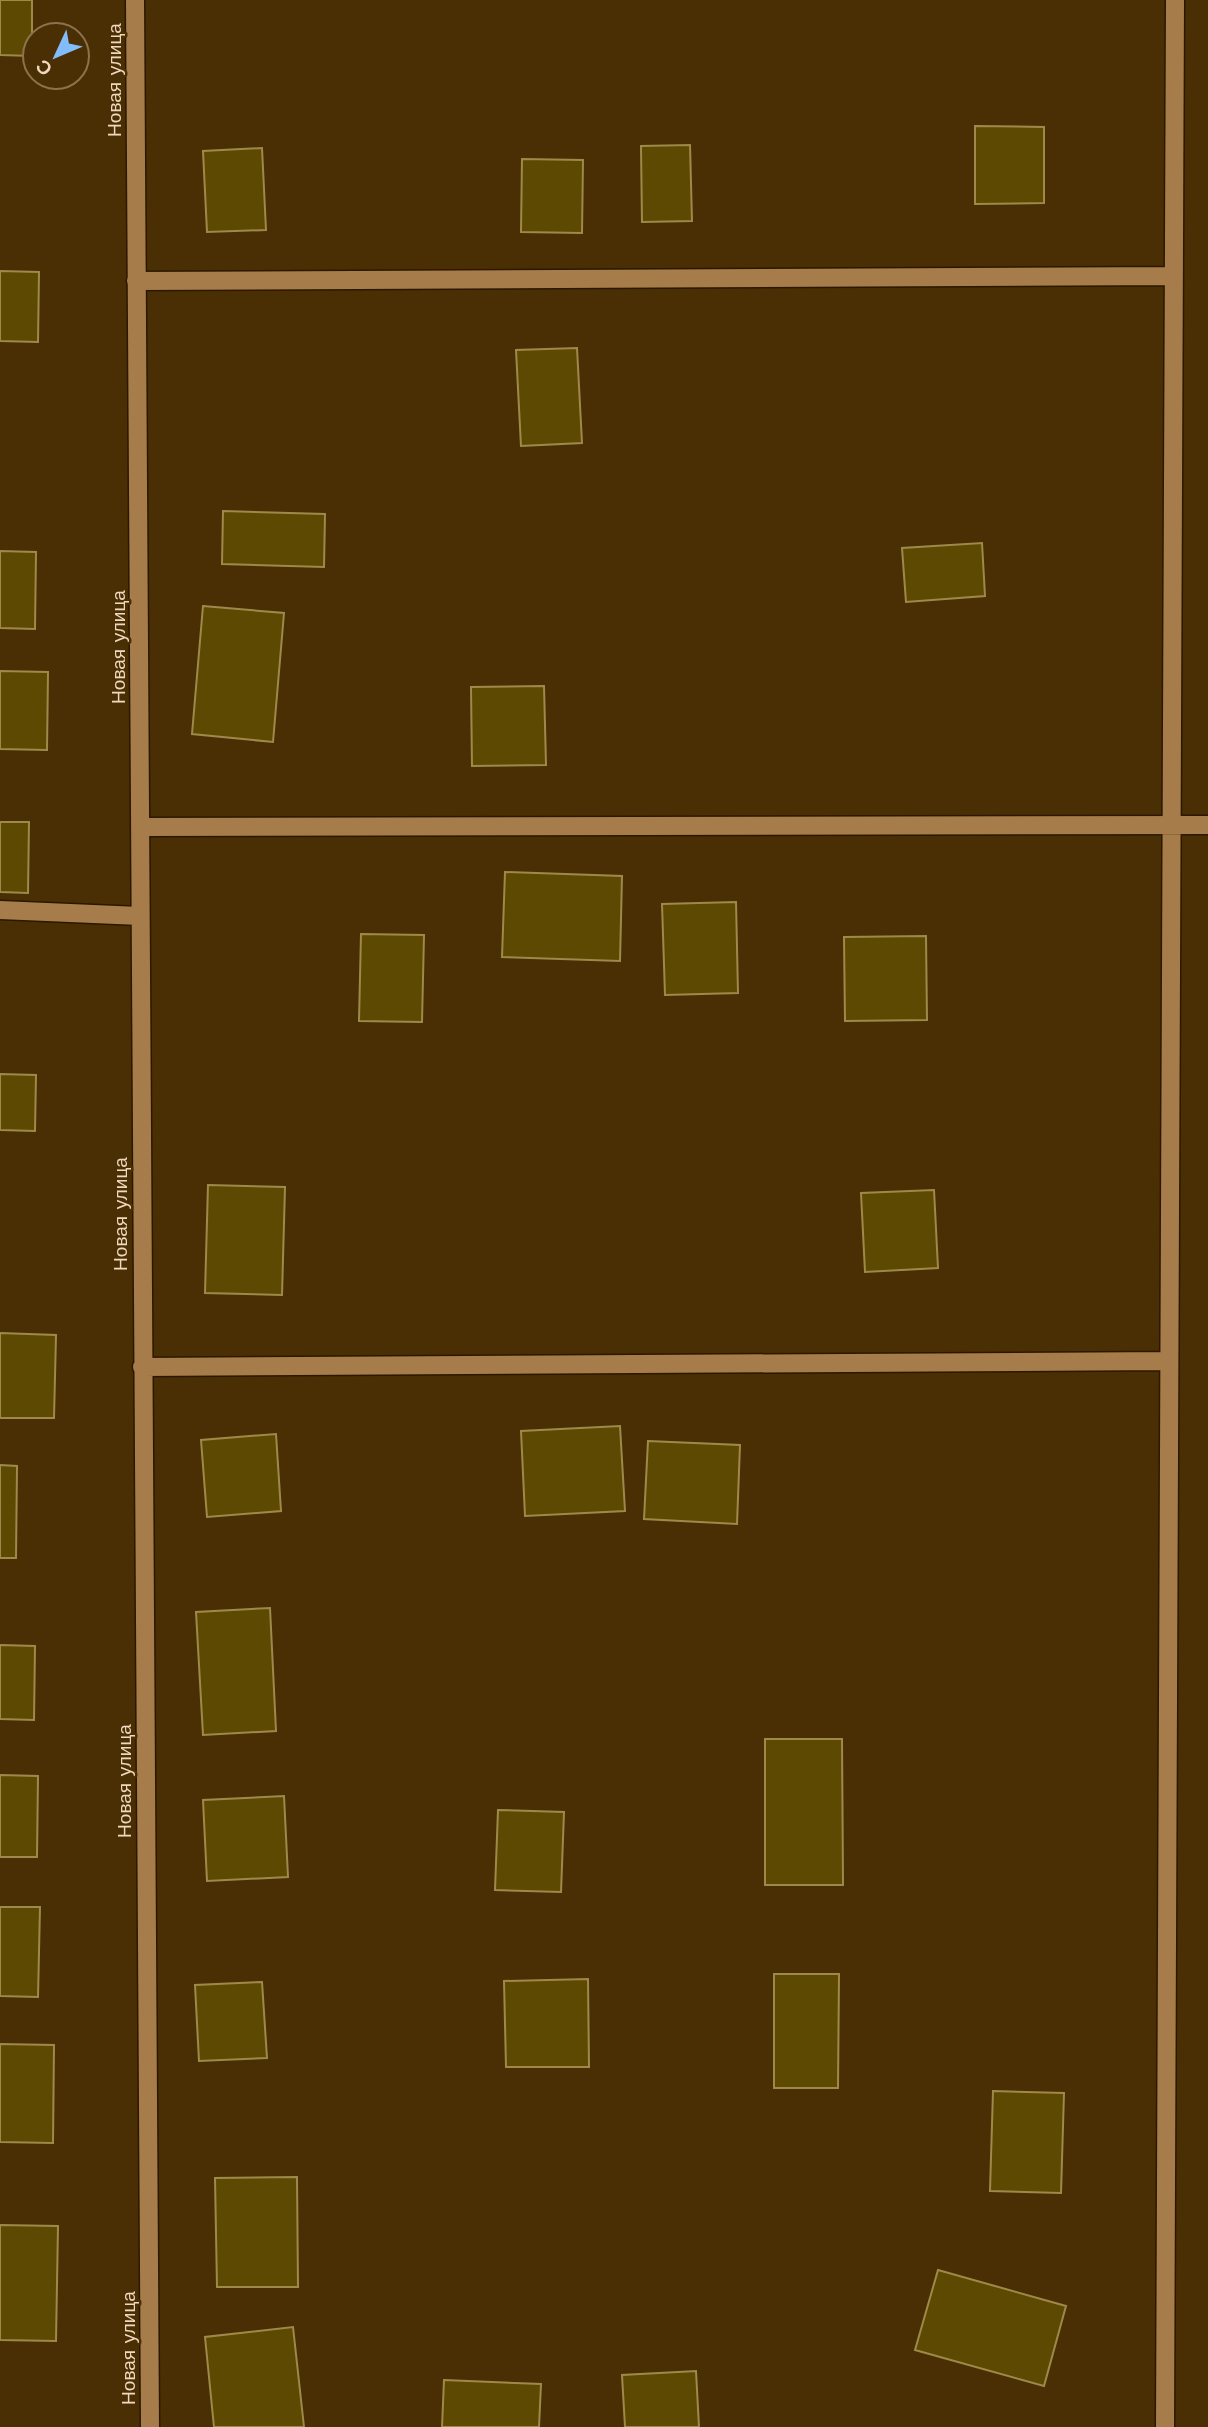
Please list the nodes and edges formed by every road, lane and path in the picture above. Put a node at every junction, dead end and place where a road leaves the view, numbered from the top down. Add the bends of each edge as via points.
1 (135, 0) edge
2 (1175, 0) edge
3 (1174, 276) junction
4 (136, 281) junction
5 (1171, 825) junction
6 (1208, 825) edge
7 (140, 827) junction
8 (0, 910) edge
9 (140, 916) junction
10 (1169, 1361) junction
11 (142, 1367) junction
12 (150, 2427) edge
13 (1165, 2427) edge

1 - 4 street, Новая улица
2 - 3 street
3 - 4 street
3 - 5 street
4 - 7 street, Новая улица
5 - 6 street
5 - 7 street
5 - 10 street
7 - 9 street, Новая улица
8 - 9 street
9 - 11 street, Новая улица
10 - 11 street
10 - 13 street
11 - 12 street, Новая улица

